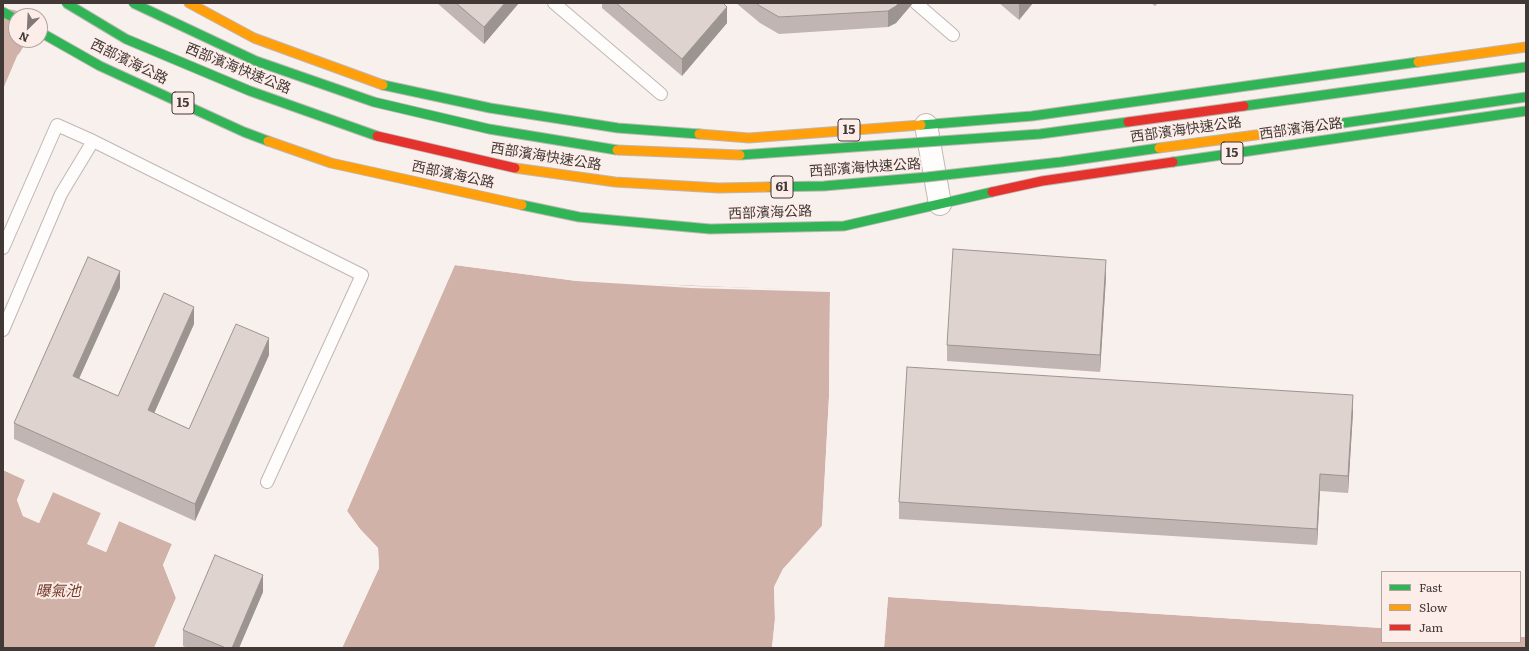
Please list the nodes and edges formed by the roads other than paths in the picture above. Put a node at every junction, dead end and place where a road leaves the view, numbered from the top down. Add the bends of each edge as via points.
1 (66, 3) edge
2 (133, 3) edge
3 (189, 3) edge
4 (554, 3) edge
5 (916, 3) edge
6 (953, 35) dead end
7 (48, 37) edge
8 (1526, 47) edge
9 (1526, 67) edge
10 (661, 94) dead end
11 (1526, 98) edge
12 (1526, 111) edge
13 (926, 124) junction
14 (94, 141) junction
15 (940, 204) junction
16 (3, 248) edge
17 (3, 330) edge
18 (267, 482) dead end

1 - 11 main road, 西部濱海快速公路 / 61, bridge via 126,39 250,90 381,137 514,168 616,182 720,188 824,186 927,177 1061,162
2 - 9 main road, 西部濱海快速公路, bridge via 256,61 374,102 489,129 623,151 746,155 1040,134
3 - 13 main road, 15 via 254,38 381,85 490,108 618,128 749,138
4 - 10 lane
5 - 6 lane
7 - 15 main road, 西部濱海公路 / 15 via 100,66 244,132 331,163 579,217 710,229 844,226
8 - 13 main road, 15 via 1032,116
12 - 15 main road, 西部濱海公路 / 15 via 1042,181
13 - 15 street
14 - 16 lane via 57,125
14 - 17 lane via 62,194
14 - 18 lane via 362,275

